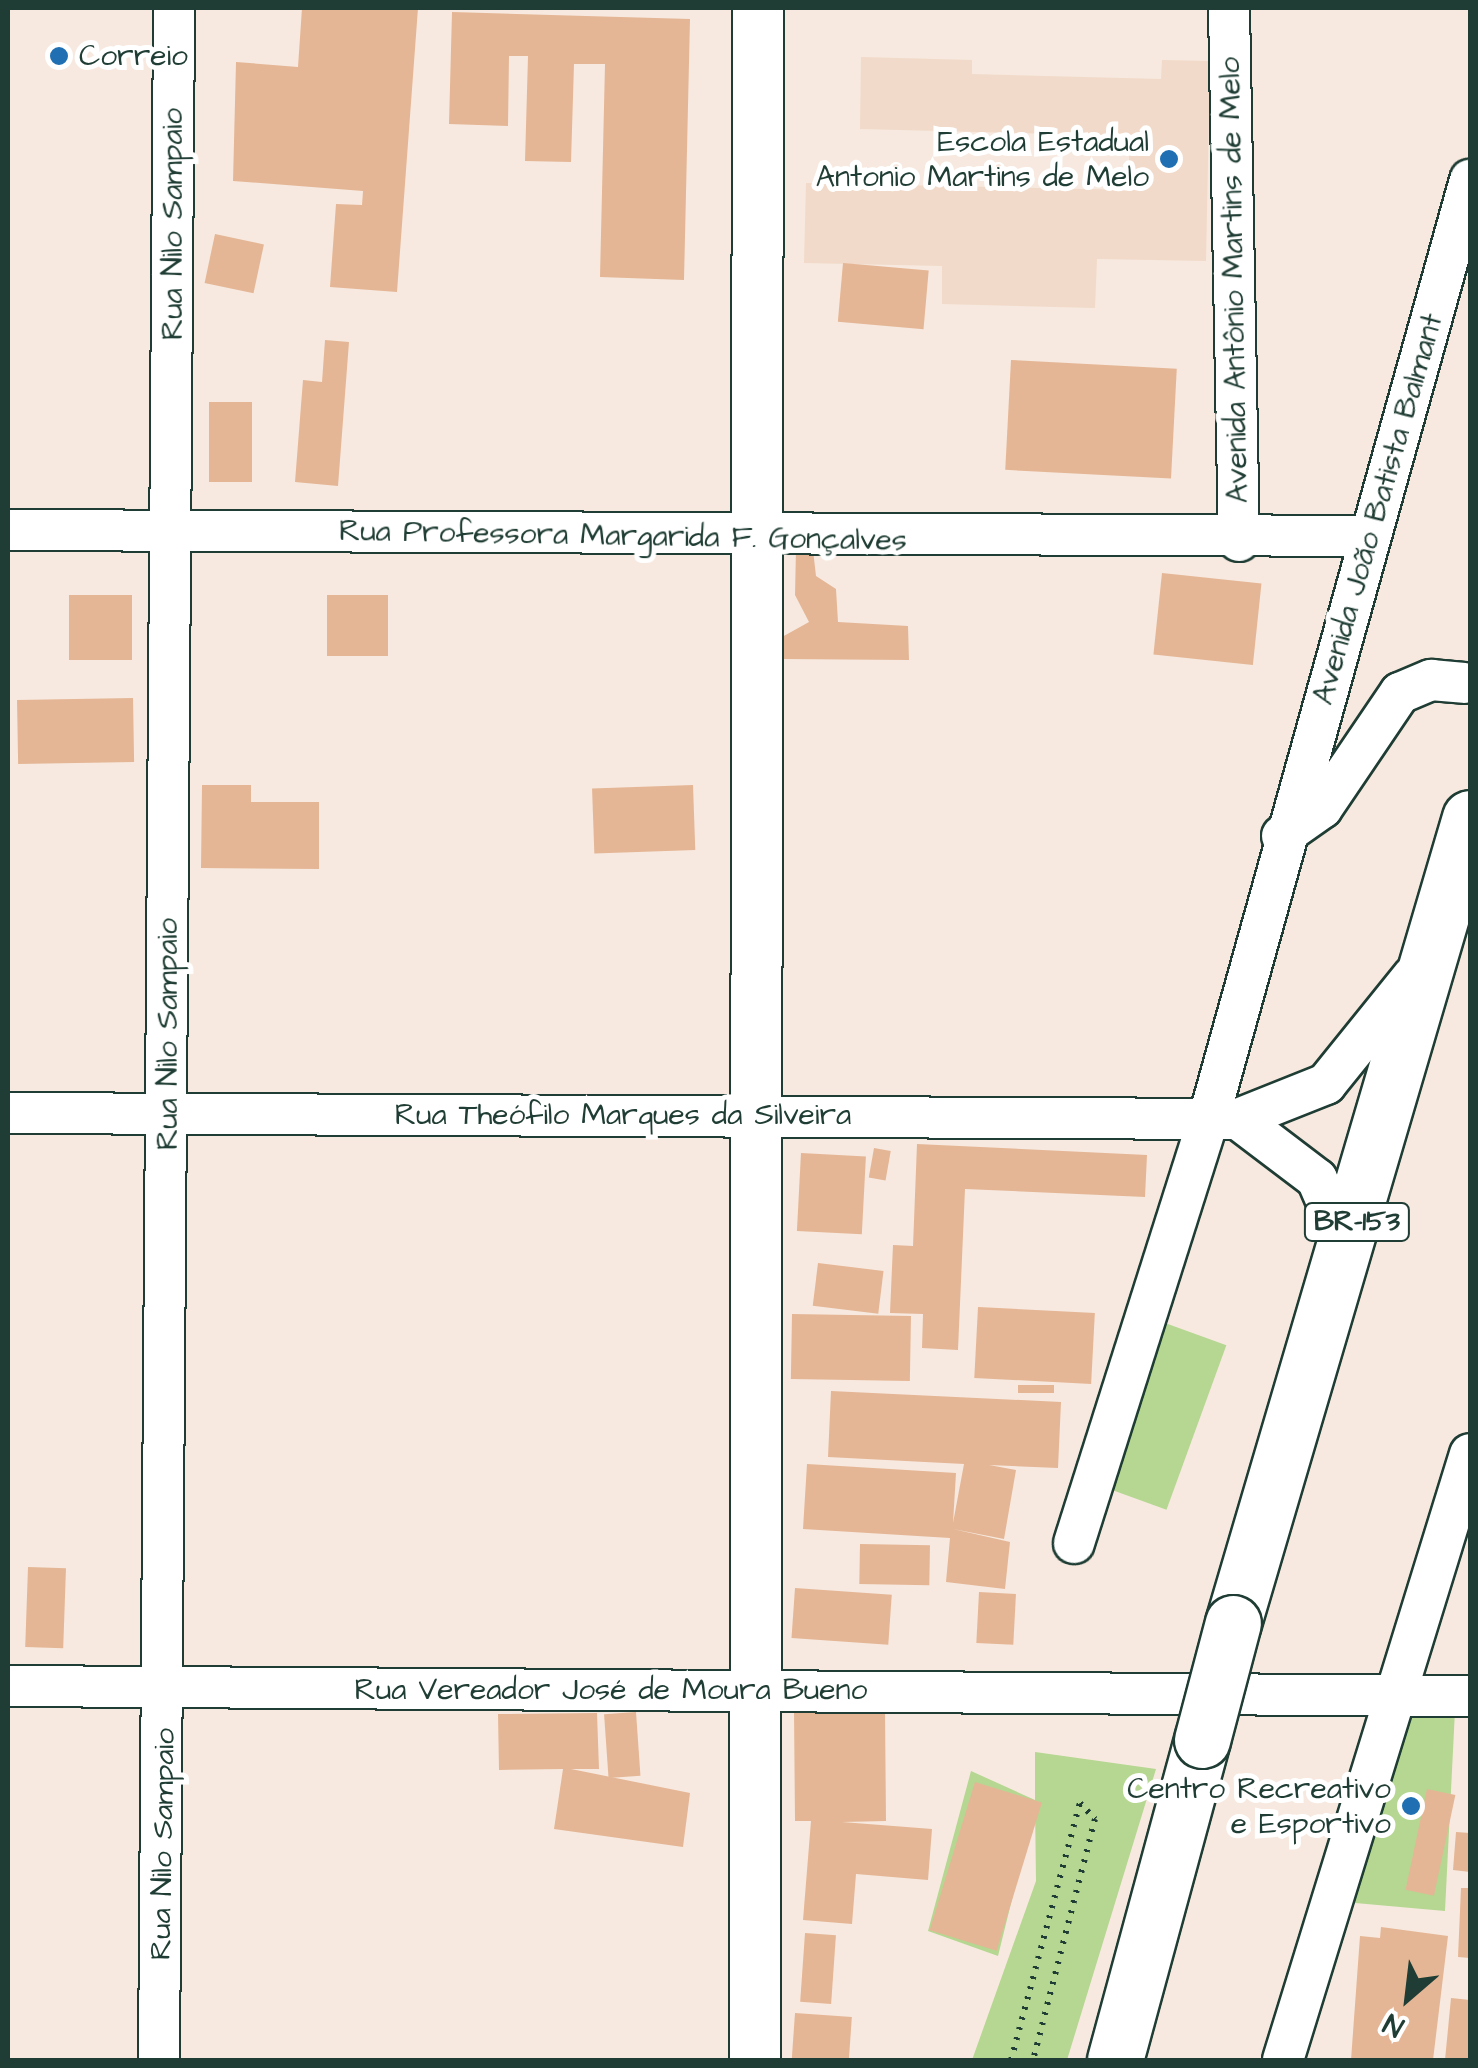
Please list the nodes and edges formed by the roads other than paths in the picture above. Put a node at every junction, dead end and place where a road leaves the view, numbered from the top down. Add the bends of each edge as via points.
1 (174, 8) edge
2 (758, 8) edge
3 (1230, 8) edge
4 (1470, 180) edge
5 (8, 530) edge
6 (171, 532) junction
7 (758, 536) junction
8 (1370, 536) junction
9 (1239, 541) junction
10 (1464, 683) dead end
11 (1470, 818) edge
12 (1282, 836) junction
13 (1420, 967) junction
14 (8, 1113) edge
15 (168, 1113) junction
16 (758, 1117) junction
17 (1223, 1120) junction
18 (1348, 1254) junction
19 (1470, 1454) edge
20 (1074, 1543) dead end
21 (8, 1686) edge
22 (166, 1688) junction
23 (758, 1692) junction
24 (1397, 1693) junction
25 (1470, 1696) edge
26 (1209, 1716) junction
27 (159, 2060) edge
28 (755, 2060) edge
29 (1115, 2060) edge
30 (1282, 2060) edge

1 - 6 street, Rua Nilo Sampaio
2 - 7 street
3 - 9 street, Avenida Antônio Martins de Melo
4 - 8 street, Avenida João Batista Balmant
5 - 6 street, Rua Professora Margarida F. Gonçalves
6 - 7 street, Rua Professora Margarida F. Gonçalves
6 - 15 street, Rua Nilo Sampaio
7 - 9 street, Rua Professora Margarida F. Gonçalves
7 - 16 street
8 - 9 street, Avenida Antônio Martins de Melo
8 - 12 street, Avenida João Batista Balmant
10 - 12 street via 1432,680 1400,693 1322,808
11 - 13 highway, BR-153
12 - 17 street, Avenida João Batista Balmant
13 - 17 street via 1326,1084
13 - 18 highway, BR-153
14 - 15 street, Rua Theófilo Marques da Silveira
15 - 16 street, Rua Theófilo Marques da Silveira
15 - 22 street, Rua Nilo Sampaio
16 - 17 street, Rua Theófilo Marques da Silveira
16 - 23 street
17 - 18 street via 1317,1178
17 - 20 street, Avenida João Batista Balmant
18 - 26 highway, BR-153, bridge
19 - 24 street
21 - 22 street, Rua Vereador José de Moura Bueno
22 - 23 street, Rua Vereador José de Moura Bueno
22 - 27 street, Rua Nilo Sampaio
23 - 26 street, Rua Vereador José de Moura Bueno
23 - 28 street
24 - 25 street, Rua Vereador José de Moura Bueno
24 - 26 street, Rua Vereador José de Moura Bueno
24 - 30 street
26 - 29 highway, BR-153

